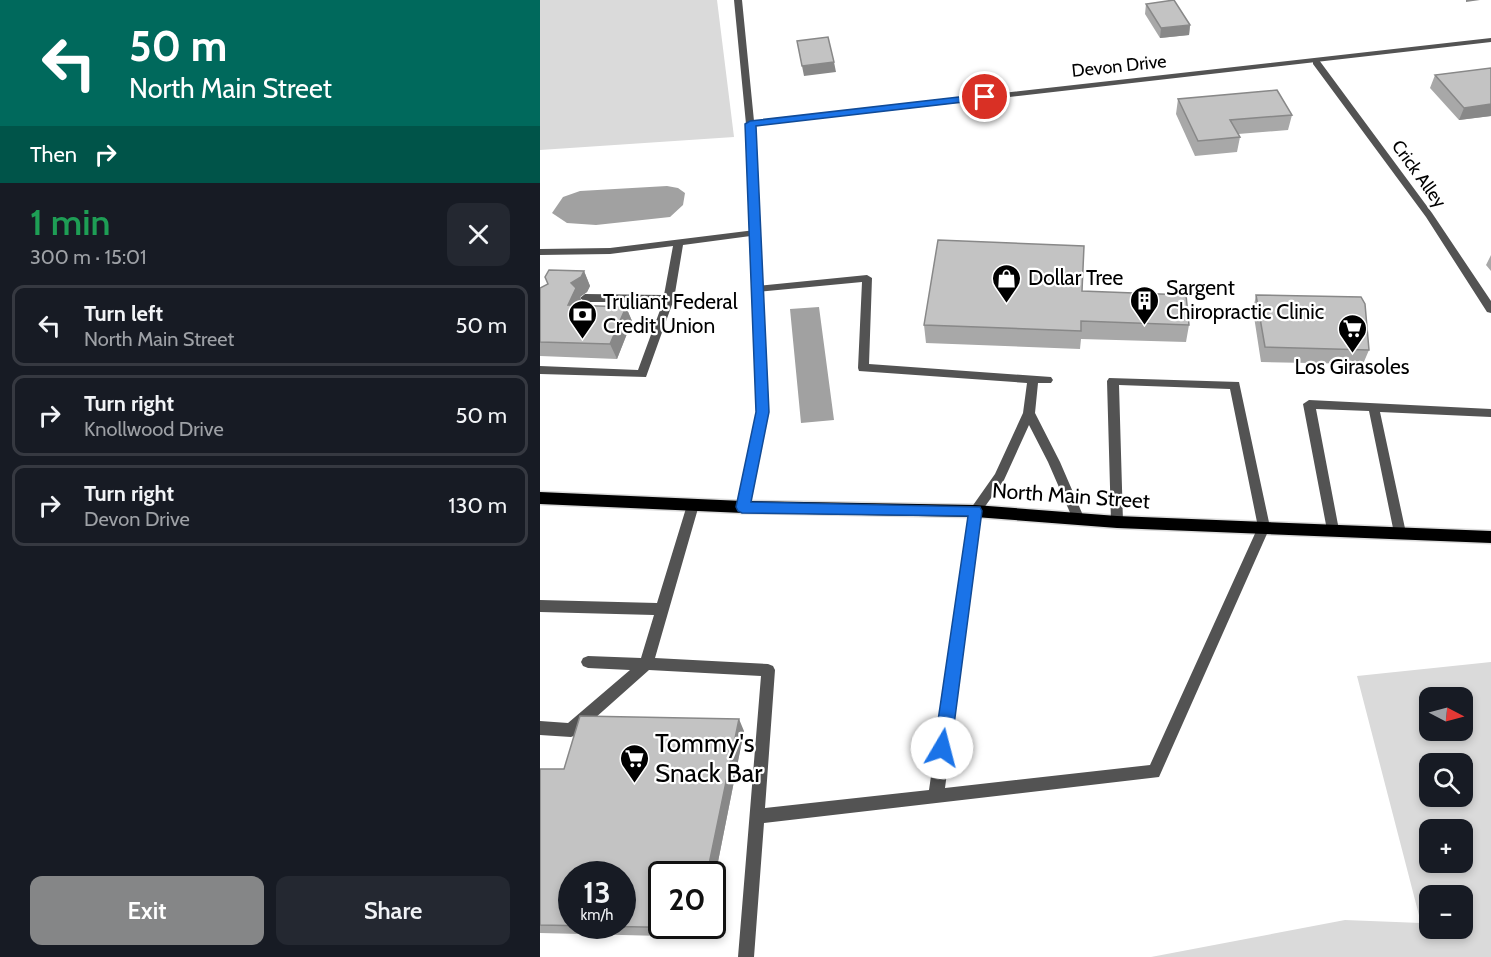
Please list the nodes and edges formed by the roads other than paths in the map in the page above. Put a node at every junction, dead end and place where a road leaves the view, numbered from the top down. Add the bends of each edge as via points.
1 (738, 0) edge
2 (1491, 40) edge
3 (1316, 62) junction
4 (750, 124) junction
5 (755, 233) junction
6 (679, 242) junction
7 (540, 252) edge
8 (758, 289) junction
9 (585, 298) dead end
10 (669, 299) junction
11 (1491, 309) edge
12 (540, 370) edge
13 (1032, 379) junction
14 (1047, 380) dead end
15 (1374, 408) junction
16 (1029, 413) junction
17 (1491, 413) edge
18 (540, 498) edge
19 (693, 506) junction
20 (742, 507) junction
21 (975, 511) junction
22 (1079, 520) junction
23 (1117, 522) junction
24 (1264, 527) junction
25 (1333, 530) junction
26 (1400, 533) junction
27 (1491, 537) edge
28 (540, 606) edge
29 (662, 609) junction
30 (588, 662) dead end
31 (646, 664) junction
32 (540, 728) edge
33 (936, 796) junction
34 (757, 816) junction
35 (746, 957) edge

1 - 4 street
2 - 3 street, Devon Drive
3 - 4 street, Devon Drive
3 - 11 street, Crick Alley via 1429,215
4 - 5 street
5 - 6 street
5 - 8 street
6 - 7 street via 610,251
6 - 10 street
8 - 13 street via 867,278 863,368
8 - 20 street via 763,412
9 - 10 street
10 - 12 street via 642,374
13 - 14 street
13 - 16 street
15 - 17 street
15 - 25 street via 1309,405
15 - 26 street
16 - 21 street via 1000,477
16 - 22 street
18 - 19 main road, North Main Street
19 - 20 main road, North Main Street
19 - 29 street
20 - 21 main road, North Main Street
21 - 22 main road, North Main Street
21 - 33 street
22 - 23 main road, North Main Street
23 - 24 main road, North Main Street
23 - 24 street via 1113,381 1235,385
24 - 25 main road, North Main Street
24 - 33 street via 1154,772
25 - 26 main road, North Main Street
26 - 27 main road, North Main Street
28 - 29 street
29 - 31 street
30 - 31 street
31 - 32 street via 571,729
31 - 34 street via 768,670
33 - 34 street
34 - 35 street

